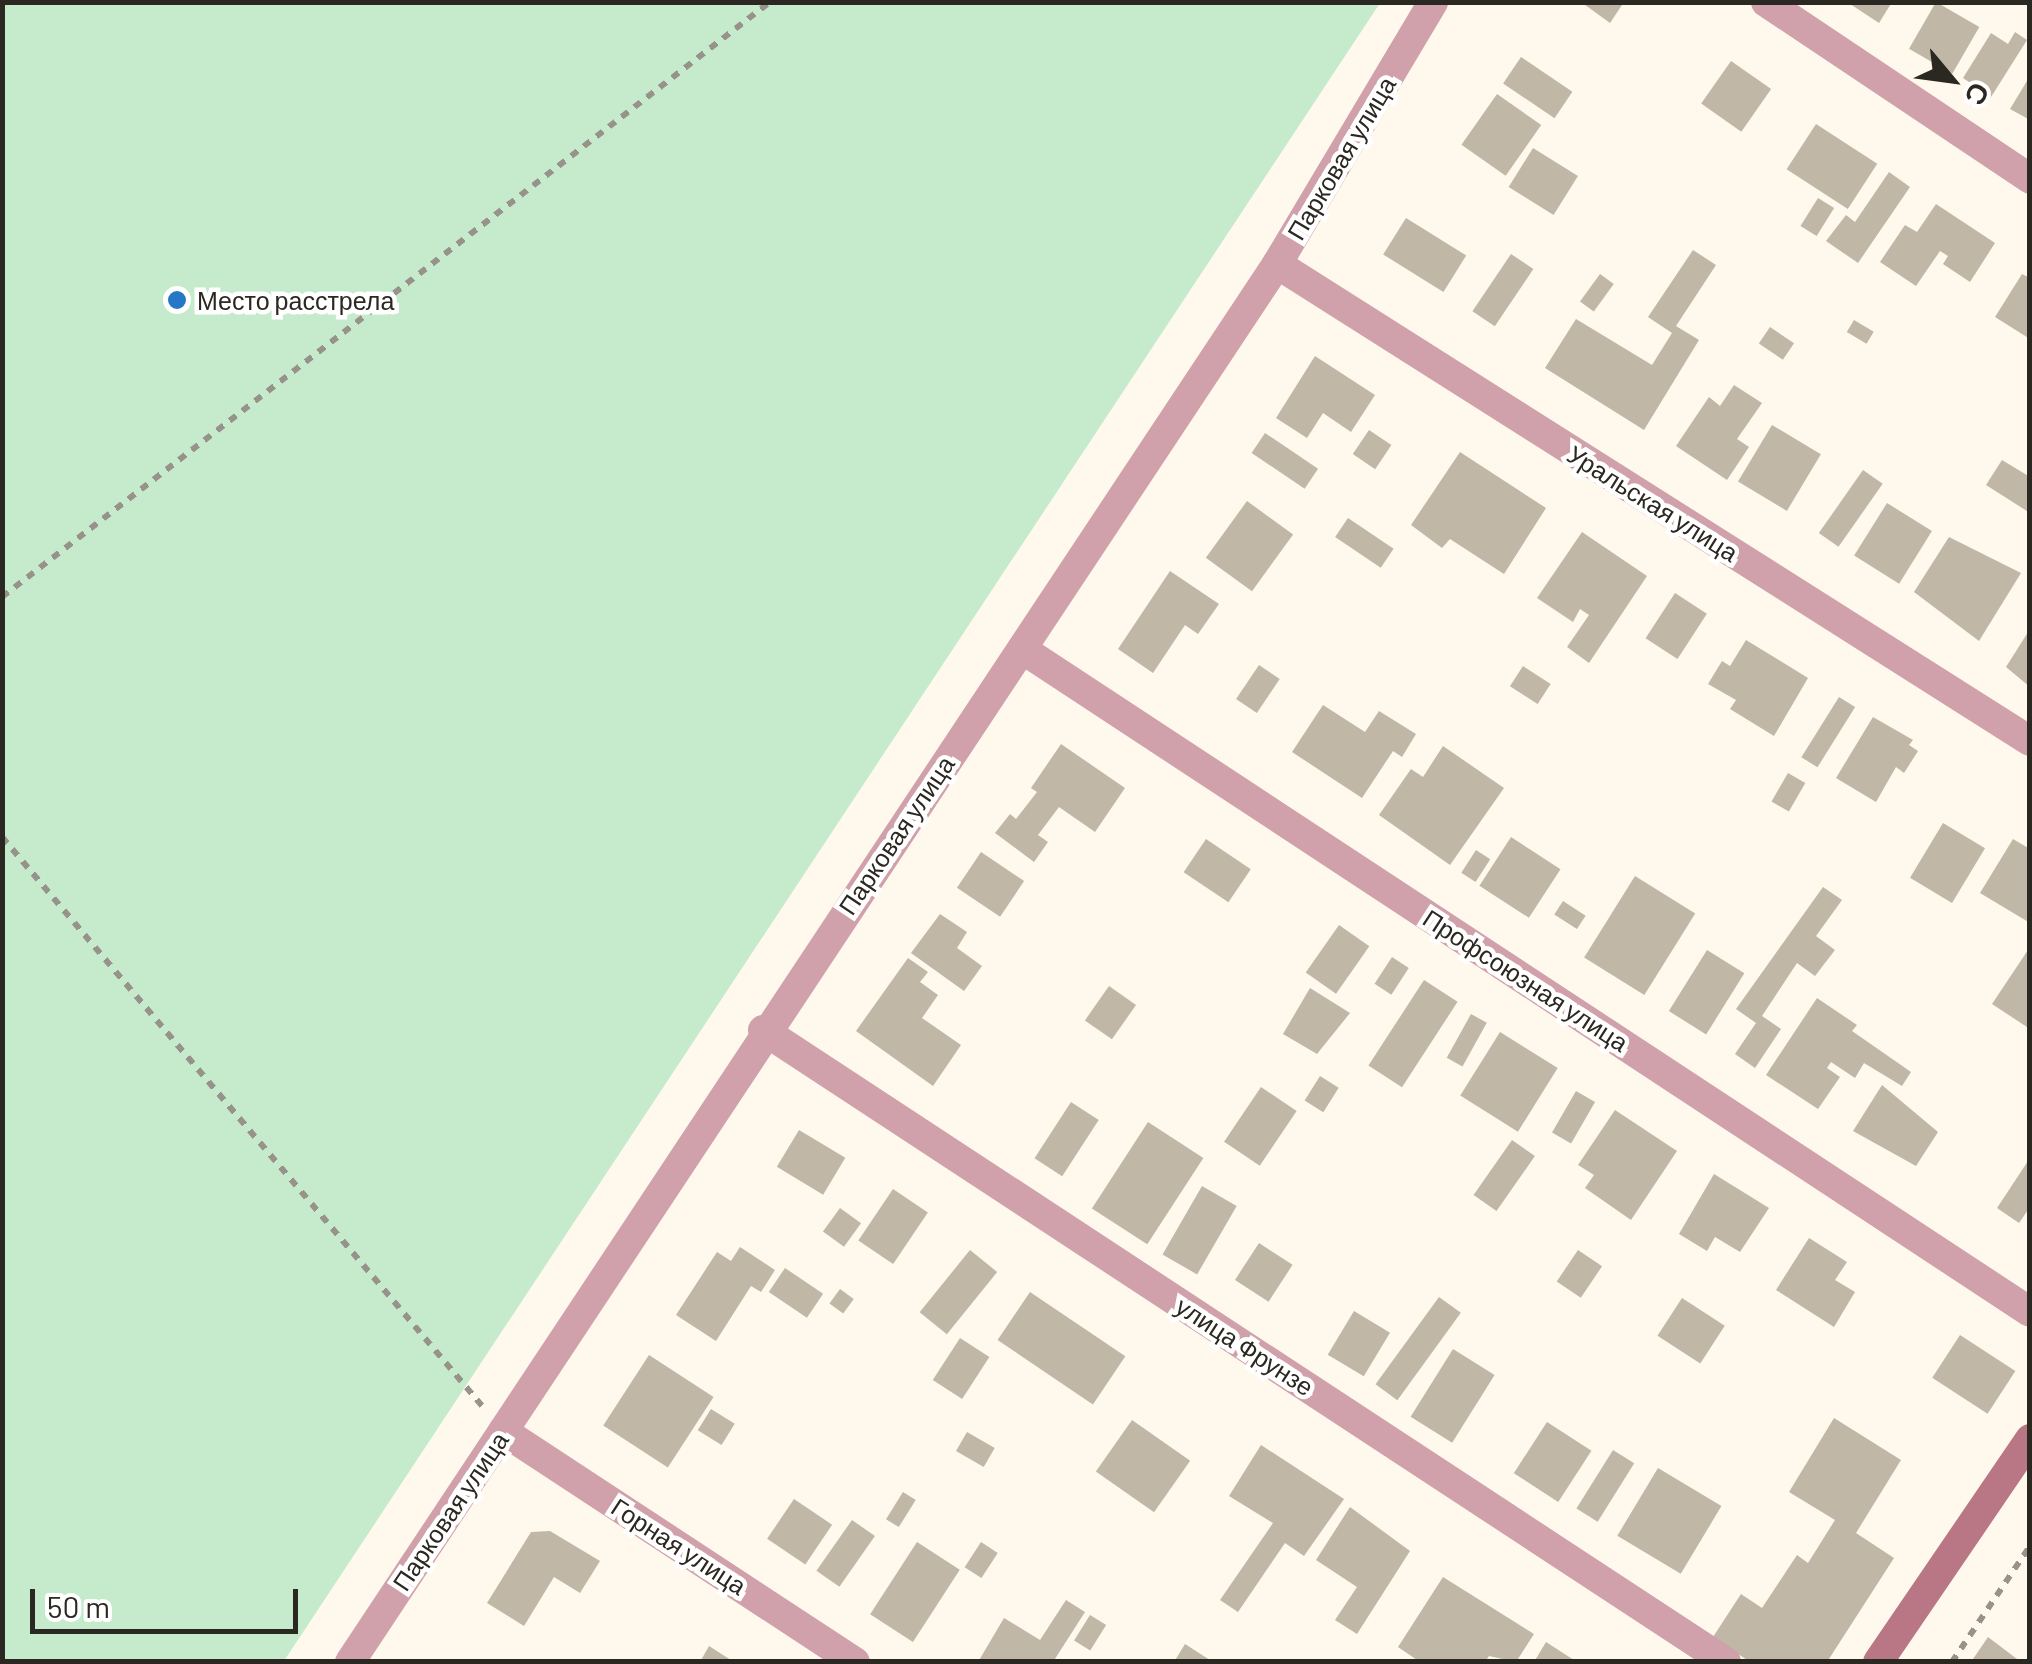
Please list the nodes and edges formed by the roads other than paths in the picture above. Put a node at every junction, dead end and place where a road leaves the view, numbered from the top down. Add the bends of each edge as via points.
1 (1434, 2) edge
2 (1766, 2) edge
3 (2030, 179) edge
4 (1277, 264) junction
5 (1022, 649) junction
6 (2030, 741) edge
7 (763, 1030) junction
8 (2030, 1312) edge
9 (503, 1432) junction
10 (2030, 1439) edge
11 (350, 1662) edge
12 (856, 1662) edge
13 (1726, 1662) edge
14 (1878, 1662) edge

1 - 4 street, Парковая улица
2 - 3 street
4 - 5 street, Парковая улица
4 - 6 street, Уральская улица
5 - 7 street, Парковая улица
5 - 8 street, Профсоюзная улица
7 - 9 street, Парковая улица
7 - 13 street, улица Фрунзе
9 - 11 street, Парковая улица
9 - 12 street, Горная улица
10 - 14 street

